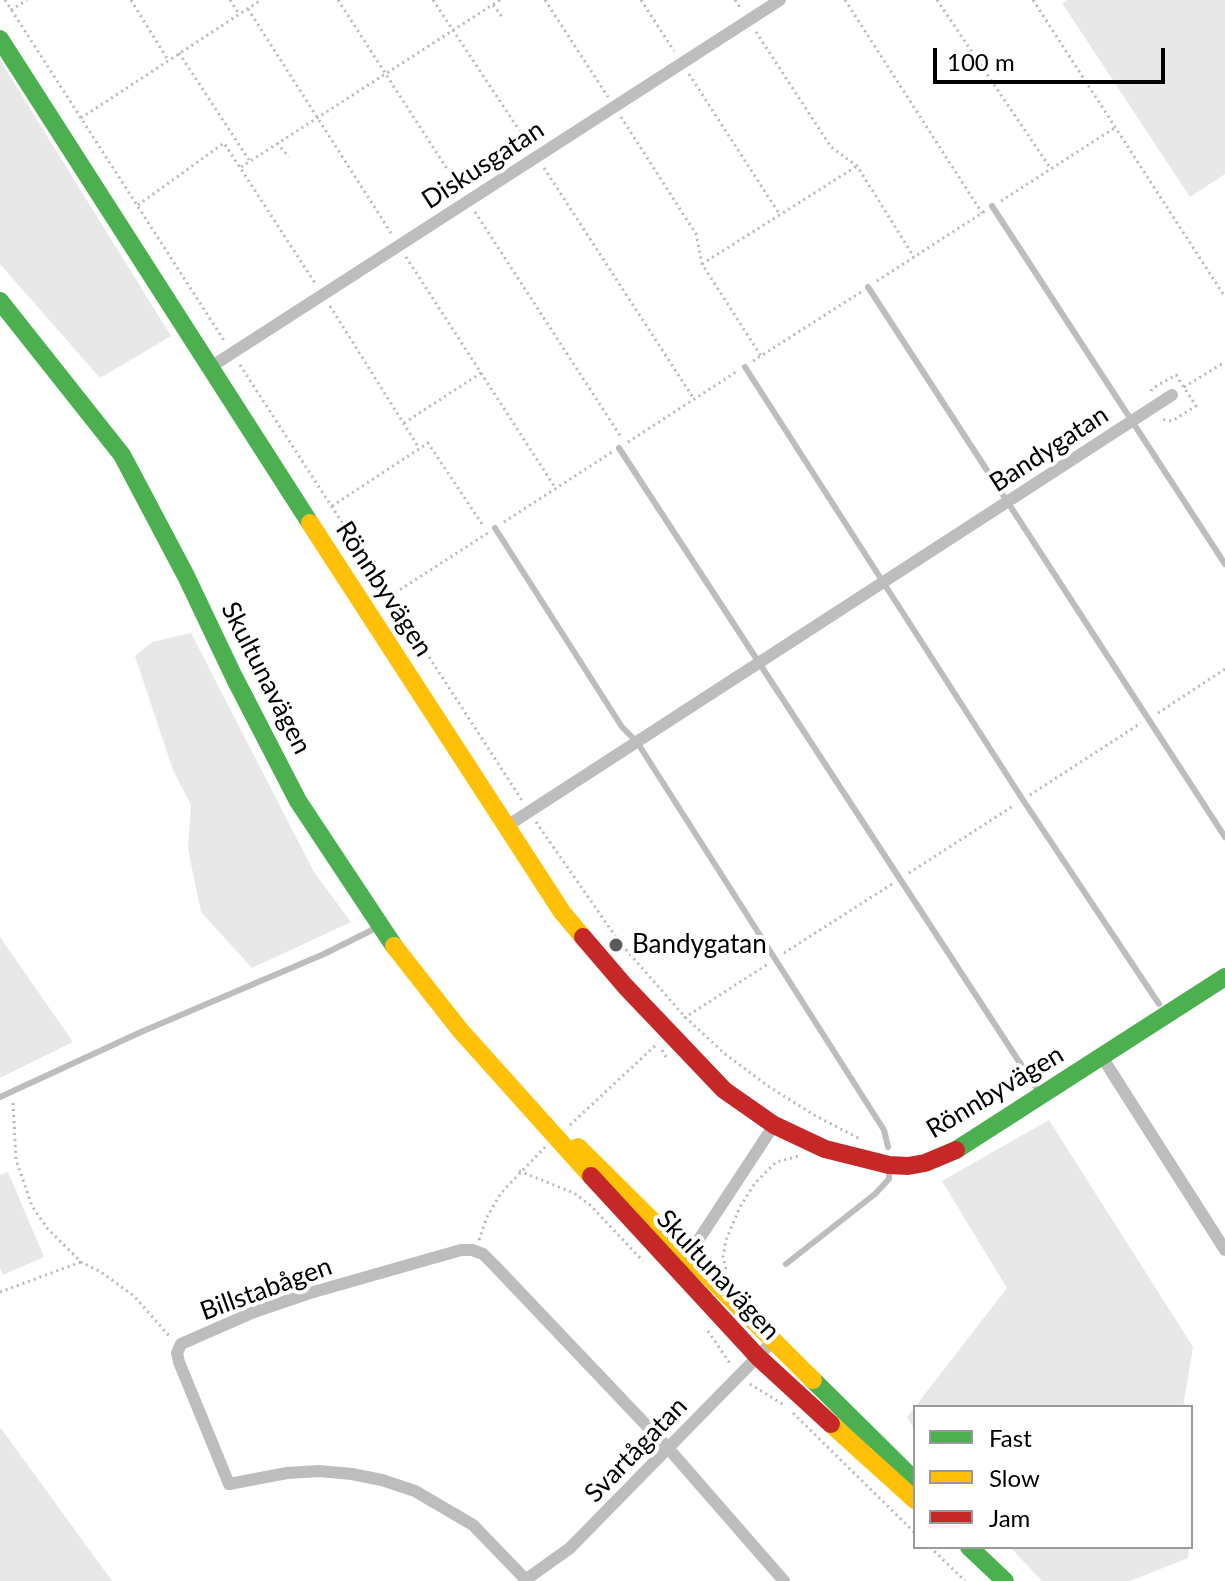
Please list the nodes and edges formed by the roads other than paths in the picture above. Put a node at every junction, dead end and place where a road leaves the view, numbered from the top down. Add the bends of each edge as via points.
1 (780, 0) edge
2 (0, 39) edge
3 (992, 206) dead end
4 (868, 287) dead end
5 (0, 301) edge
6 (745, 367) dead end
7 (209, 368) junction
8 (1172, 395) road end
9 (1134, 421) junction
10 (622, 446) road end
11 (1009, 501) junction
12 (491, 530) road end
13 (1225, 564) edge
14 (884, 581) junction
15 (760, 661) junction
16 (637, 742) junction
17 (507, 826) junction
18 (1225, 837) edge
19 (379, 927) junction
20 (1225, 977) edge
21 (1159, 1004) dead end
22 (1102, 1057) junction
23 (1035, 1086) dead end
24 (0, 1097) edge
25 (774, 1125) junction
26 (888, 1156) junction
27 (1225, 1250) edge
28 (683, 1264) junction
29 (786, 1264) dead end
30 (772, 1342) junction
31 (758, 1357) junction
32 (668, 1448) junction
33 (913, 1479) edge
34 (913, 1498) edge
35 (974, 1550) edge
36 (525, 1581) edge
37 (784, 1581) edge
38 (1005, 1581) edge

1 - 7 street, Diskusgatan
2 - 7 main road, Rönnbyvägen
3 - 9 lane
4 - 11 lane
5 - 19 main road, Skultunavägen via 122,455 298,801
6 - 14 lane
7 - 17 main road, Rönnbyvägen
8 - 9 street, Bandygatan
9 - 11 street, Bandygatan
9 - 13 lane
10 - 15 lane
11 - 14 street, Bandygatan
11 - 18 lane
12 - 16 lane
14 - 15 street, Bandygatan
14 - 21 lane
15 - 16 street, Bandygatan
15 - 23 lane
16 - 17 street, Bandygatan
16 - 26 lane via 884,1130
17 - 25 main road, Rönnbyvägen via 562,912 667,1033 724,1090
19 - 24 lane
19 - 28 main road, Skultunavägen via 460,1030
20 - 22 main road, Rönnbyvägen
22 - 26 main road, Rönnbyvägen via 944,1157 908,1166
22 - 27 street
25 - 26 main road, Rönnbyvägen via 825,1149
25 - 28 street
26 - 29 lane via 889,1179 875,1194
28 - 30 main road, Skultunavägen
28 - 31 main road, Skultunavägen
30 - 31 street, Svartågatan
30 - 33 main road, Skultunavägen
31 - 32 street, Svartågatan
31 - 34 main road, Skultunavägen
32 - 36 street, Svartågatan via 570,1548
32 - 36 street, Billstabågen via 495,1266 472,1250 310,1293 181,1344 179,1362 229,1484 319,1471 415,1491 473,1525
32 - 37 street
35 - 38 main road

